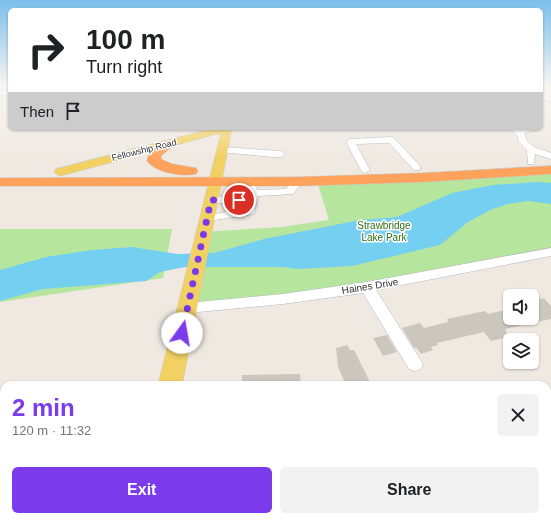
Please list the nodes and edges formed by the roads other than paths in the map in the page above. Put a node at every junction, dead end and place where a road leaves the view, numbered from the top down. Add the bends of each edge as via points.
1 (221, 130) edge
2 (227, 130) edge
3 (516, 130) edge
4 (193, 138) junction
5 (169, 144) junction
6 (222, 146) junction
7 (281, 154) dead end
8 (531, 155) junction
9 (551, 156) edge
10 (551, 160) edge
11 (417, 168) junction
12 (366, 170) junction
13 (551, 170) edge
14 (191, 171) junction
15 (60, 172) junction
16 (215, 177) junction
17 (2, 178) edge
18 (251, 192) junction
19 (211, 200) junction
20 (208, 218) junction
21 (551, 252) edge
22 (367, 287) junction
23 (188, 310) junction
24 (415, 364) dead end
25 (171, 381) edge

1 - 4 main road, Fellowship Road
2 - 6 main road
3 - 8 street via 522,135 522,141
4 - 5 main road, Fellowship Road
4 - 6 main road via 206,137
5 - 14 highway via 154,155 154,161 166,167
5 - 15 main road, Fellowship Road
6 - 7 street via 256,154
6 - 16 main road
8 - 9 street
8 - 10 highway
8 - 11 highway
11 - 12 highway
11 - 12 street via 391,140 350,142
12 - 16 highway via 270,172
13 - 18 highway via 297,182
14 - 15 highway
14 - 16 highway
15 - 17 highway
16 - 17 highway
16 - 18 highway
16 - 19 main road
18 - 19 street
18 - 20 street via 250,212
19 - 20 main road
20 - 23 main road
21 - 22 street, Haines Drive
22 - 23 street, Haines Drive
22 - 24 street
23 - 25 main road

